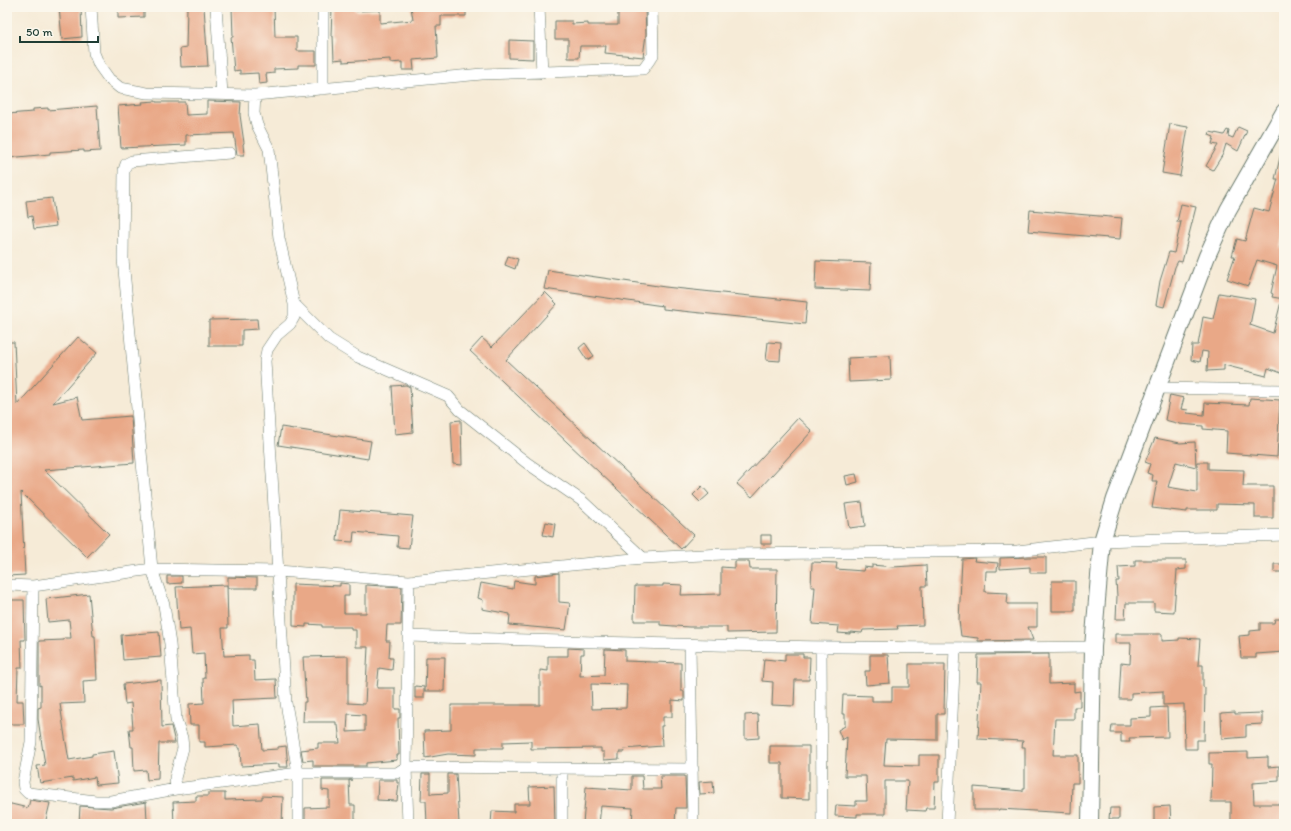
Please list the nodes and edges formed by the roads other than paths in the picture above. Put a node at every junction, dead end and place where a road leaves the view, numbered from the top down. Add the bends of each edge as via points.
1 (91, 7) edge
2 (216, 7) edge
3 (323, 7) edge
4 (540, 7) edge
5 (652, 7) edge
6 (542, 73) junction
7 (323, 89) junction
8 (222, 94) junction
9 (255, 95) junction
10 (1284, 112) edge
11 (230, 154) dead end
12 (294, 304) junction
13 (1157, 388) junction
14 (1284, 390) edge
15 (1284, 535) edge
16 (1102, 541) junction
17 (643, 558) junction
18 (152, 569) junction
19 (278, 571) junction
20 (410, 581) junction
21 (7, 585) edge
22 (33, 586) junction
23 (409, 636) junction
24 (690, 645) junction
25 (821, 647) junction
26 (1093, 647) junction
27 (955, 649) junction
28 (406, 768) junction
29 (562, 770) junction
30 (693, 770) junction
31 (298, 773) junction
32 (176, 789) junction
33 (298, 824) edge
34 (408, 824) edge
35 (562, 824) edge
36 (693, 824) edge
37 (822, 824) edge
38 (947, 824) edge
39 (1090, 824) edge

1 - 8 street via 94,53 109,79 120,88 147,93
2 - 8 street
3 - 7 street
4 - 6 street
5 - 6 street via 653,55 643,69
6 - 7 street via 482,74
7 - 9 street
8 - 9 street
9 - 12 street via 254,113 269,149 279,238
10 - 13 main road via 1228,210 1207,256
11 - 18 street via 132,161 126,164 124,170 123,259
12 - 17 street via 319,331 346,350 448,396 460,410 527,463 581,500
12 - 19 street via 294,317 278,334 268,350 265,361
13 - 14 street
13 - 16 main road via 1115,498
15 - 16 street
16 - 17 street via 1017,551 723,554
16 - 26 main road
17 - 20 street
18 - 19 street
18 - 22 street
18 - 32 street via 164,605 176,720 182,738 175,778
19 - 20 street
19 - 31 street via 286,703
20 - 23 street
21 - 22 street
22 - 32 street via 31,742 23,782 24,789 28,793 96,801 111,801
23 - 24 street
23 - 28 street
24 - 25 street
24 - 30 street
25 - 27 street
25 - 37 street
26 - 27 street
26 - 39 main road
27 - 38 street
28 - 29 street
28 - 31 street via 397,774
28 - 34 street
29 - 30 street
29 - 35 street
30 - 36 street
31 - 32 street
31 - 33 street

